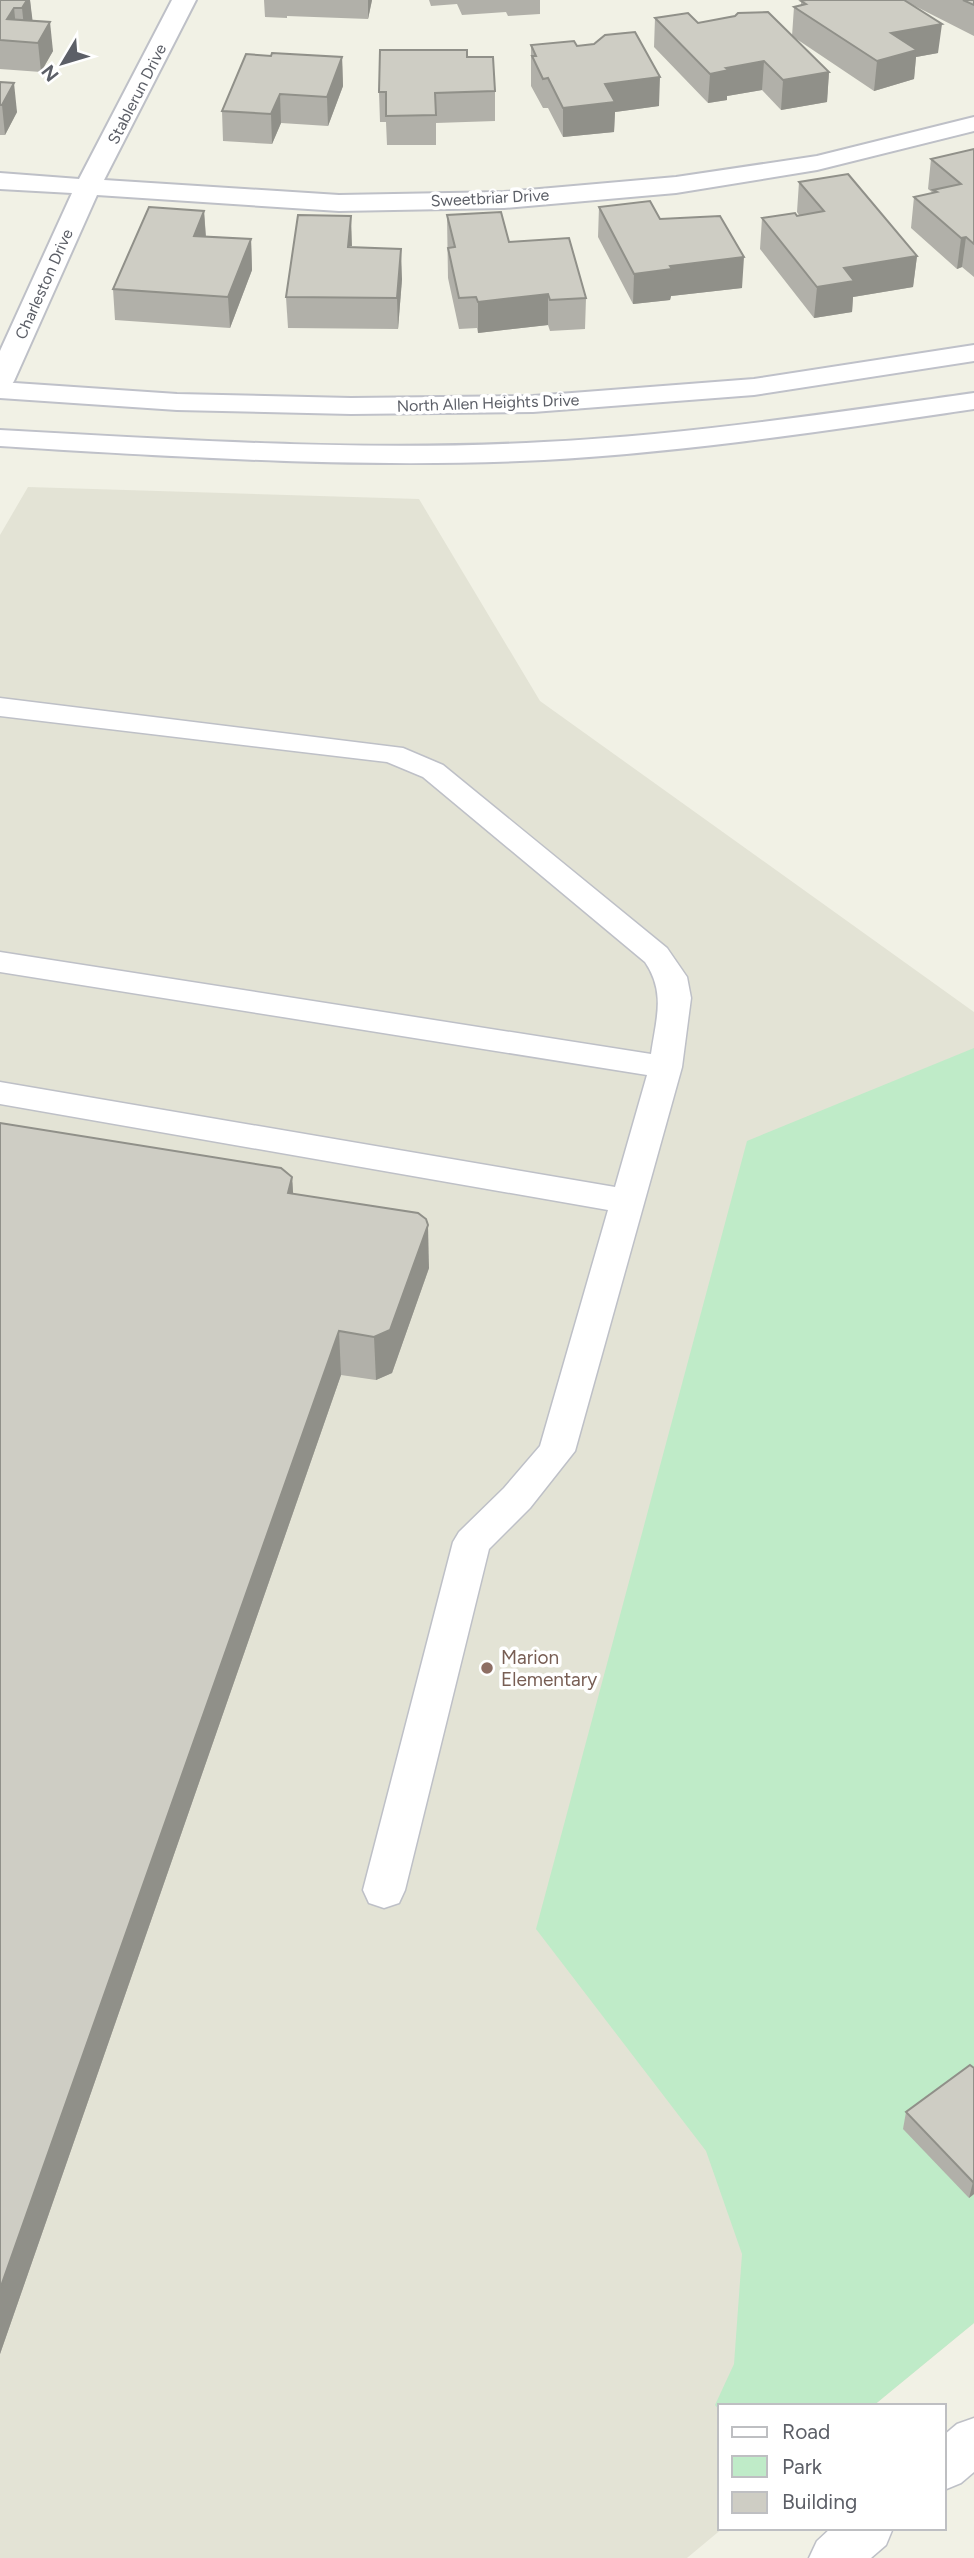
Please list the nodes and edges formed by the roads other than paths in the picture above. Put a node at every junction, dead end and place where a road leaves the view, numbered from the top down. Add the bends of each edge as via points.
1 (184, 0) edge
2 (974, 124) edge
3 (0, 181) edge
4 (88, 186) junction
5 (974, 353) edge
6 (0, 381) edge
7 (0, 390) edge
8 (974, 401) edge
9 (0, 438) edge
10 (0, 707) edge
11 (0, 962) edge
12 (666, 1067) junction
13 (0, 1093) edge
14 (627, 1201) junction
15 (384, 1890) dead end
16 (974, 2441) edge
17 (946, 2464) edge
18 (867, 2530) edge
19 (834, 2558) edge

1 - 4 street, Stablerun Drive
2 - 4 street, Sweetbriar Drive via 804,165 676,185 505,200 339,202
3 - 4 street, Sweetbriar Drive
4 - 6 street, Charleston Drive
5 - 7 street, North Allen Heights Drive via 754,387 533,404 177,402
8 - 9 street via 781,430 544,451 349,454
10 - 12 lane via 393,754 433,771 656,955 671,977 675,999
11 - 12 lane
12 - 14 lane
13 - 14 lane
14 - 15 lane via 557,1451 517,1499 472,1542
16 - 17 lane
18 - 19 lane

